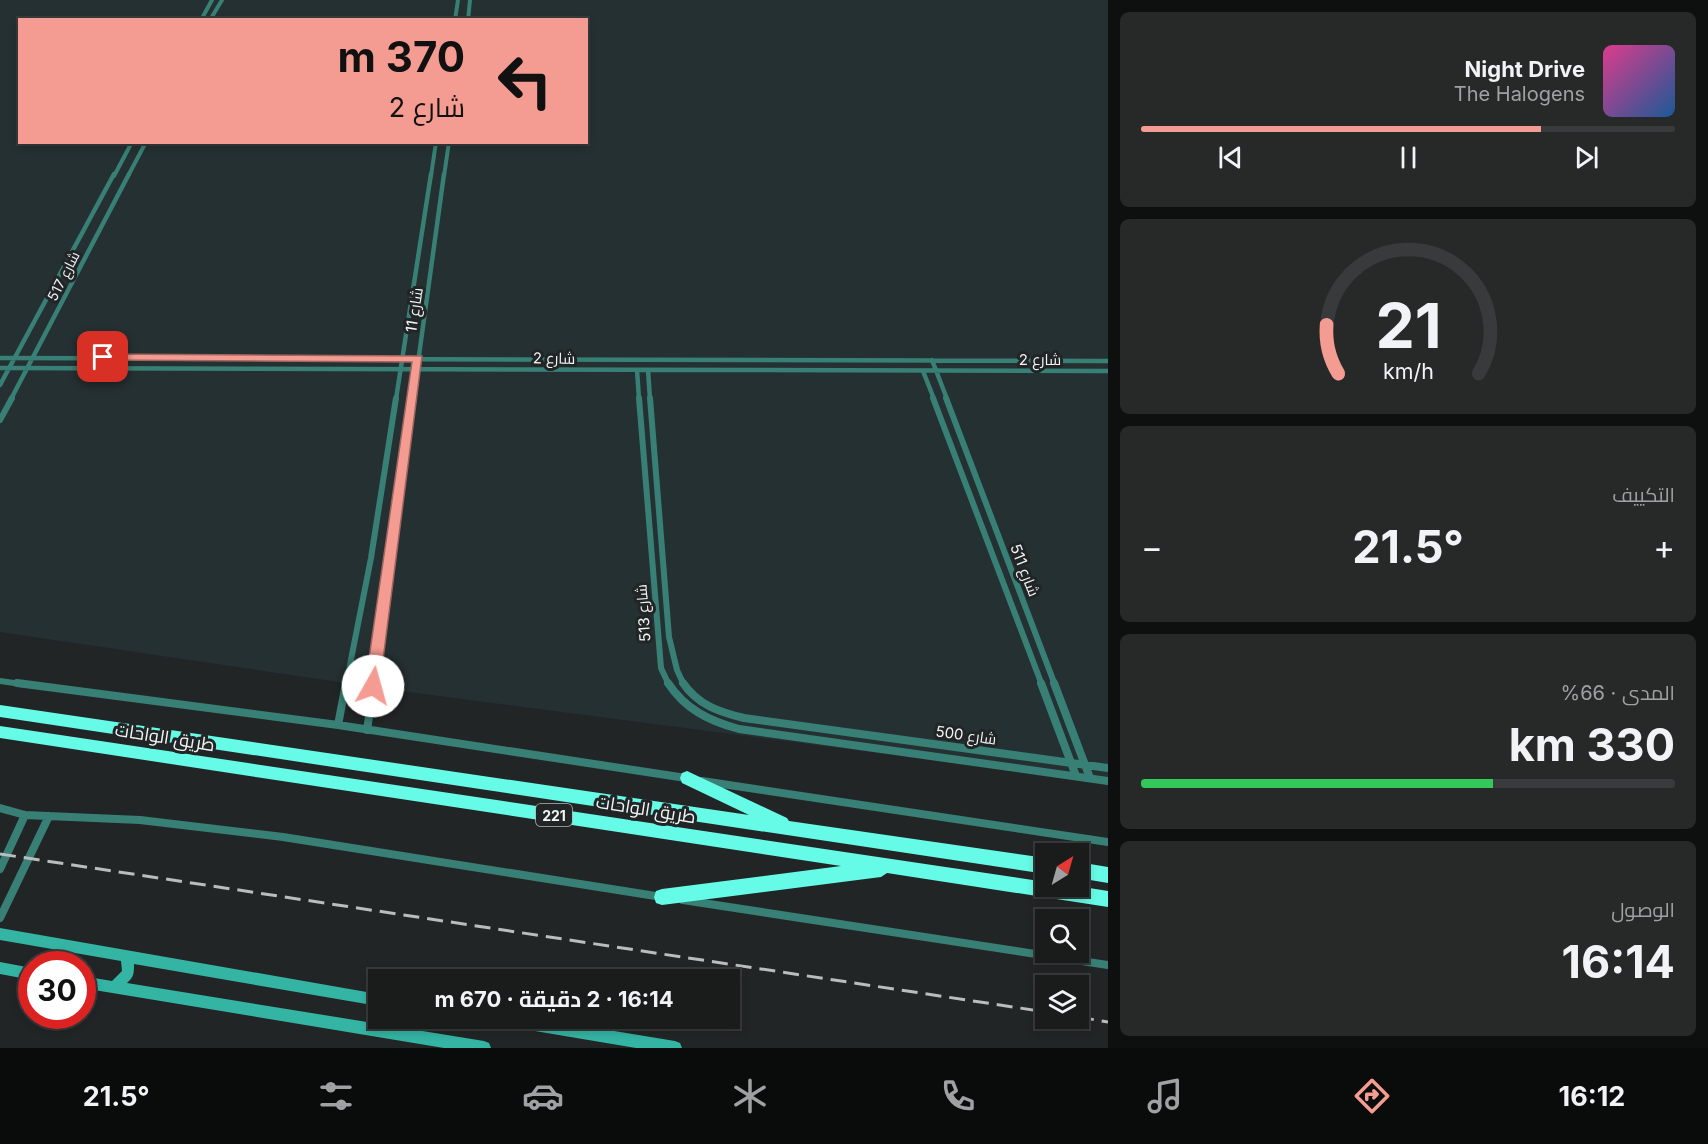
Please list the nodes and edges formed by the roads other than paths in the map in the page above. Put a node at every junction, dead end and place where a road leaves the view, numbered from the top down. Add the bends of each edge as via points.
1 (212, 0) edge
2 (222, 0) edge
3 (458, 0) edge
4 (470, 0) edge
5 (202, 18) edge
6 (211, 18) edge
7 (455, 18) edge
8 (468, 18) edge
9 (131, 144) edge
10 (145, 144) edge
11 (436, 144) edge
12 (449, 144) edge
13 (35, 357) junction
14 (0, 358) edge
15 (15, 358) junction
16 (402, 358) junction
17 (418, 359) junction
18 (650, 359) junction
19 (932, 360) junction
20 (1108, 361) edge
21 (30, 367) junction
22 (0, 368) edge
23 (9, 368) junction
24 (401, 368) junction
25 (417, 368) junction
26 (637, 370) junction
27 (650, 370) junction
28 (1108, 370) edge
29 (923, 371) junction
30 (935, 371) junction
31 (0, 385) edge
32 (0, 420) edge
33 (643, 444) junction
34 (652, 444) junction
35 (651, 521) junction
36 (660, 521) junction
37 (658, 637) junction
38 (669, 637) junction
39 (0, 681) edge
40 (0, 711) edge
41 (338, 725) junction
42 (819, 729) junction
43 (367, 730) junction
44 (0, 732) edge
45 (821, 741) junction
46 (994, 753) junction
47 (1072, 764) junction
48 (996, 765) junction
49 (1085, 765) junction
50 (1108, 768) edge
51 (1076, 776) junction
52 (687, 778) junction
53 (1090, 778) junction
54 (1108, 781) edge
55 (0, 808) edge
56 (25, 815) junction
57 (49, 816) junction
58 (794, 829) junction
59 (1108, 842) edge
60 (1035, 864) edge
61 (898, 867) junction
62 (0, 869) edge
63 (1089, 871) edge
64 (1108, 874) edge
65 (663, 897) junction
66 (1108, 899) edge
67 (0, 918) edge
68 (0, 934) edge
69 (127, 958) junction
70 (1108, 965) edge
71 (0, 968) edge
72 (18, 971) edge
73 (96, 984) edge
74 (114, 987) junction
75 (368, 998) edge
76 (548, 1029) edge
77 (623, 1044) edge
78 (484, 1048) edge
79 (675, 1048) edge

1 - 5 street
2 - 6 street
3 - 7 street
4 - 8 street
9 - 15 street, شارع 517
10 - 13 street, شارع 517
11 - 16 street, شارع 11
12 - 17 street, شارع 11
13 - 15 street, شارع 2
13 - 16 street, شارع 2
13 - 21 street, شارع 517
14 - 15 street, شارع 2
15 - 23 street, شارع 517
16 - 17 street, شارع 2
16 - 24 street, شارع 11
17 - 18 street, شارع 2
17 - 25 street, شارع 11
18 - 19 street, شارع 2
18 - 27 street, شارع 513
19 - 20 street, شارع 2
19 - 30 street, شارع 511
21 - 23 street, شارع 2
21 - 24 street, شارع 2
21 - 32 street, شارع 517
22 - 23 street, شارع 2
23 - 31 street, شارع 517
24 - 25 street, شارع 2
24 - 41 street, شارع 11 via 371,558
25 - 26 street, شارع 2
25 - 43 street, شارع 11
26 - 27 street, شارع 2
26 - 33 street, شارع 513
27 - 29 street, شارع 2
27 - 34 street, شارع 513
28 - 30 street, شارع 2
29 - 30 street, شارع 2
29 - 47 street, شارع 511
30 - 49 street, شارع 511
33 - 34 street
33 - 35 street, شارع 513
34 - 36 street, شارع 513
35 - 36 street
35 - 37 street, شارع 513
36 - 38 street, شارع 513
37 - 38 street
37 - 45 street, شارع 513 via 666,680 695,712 731,728
38 - 42 street, شارع 513 via 674,669 693,697 708,707 735,717
39 - 41 street, طريق الواحات
40 - 58 highway, طريق الواحات / 221
41 - 43 street, طريق الواحات
42 - 45 street
42 - 46 street, شارع 500
43 - 52 street, طريق الواحات
44 - 61 highway, طريق الواحات / 221
45 - 48 street, شارع 500
46 - 47 street, شارع 500
46 - 48 street
47 - 49 street, شارع 500
47 - 51 street, شارع 511
48 - 51 street, شارع 500
49 - 50 street, شارع 500
49 - 53 street, شارع 511
51 - 53 street, شارع 500
52 - 58 highway
52 - 59 street, طريق الواحات
53 - 54 street, شارع 500
55 - 56 street
56 - 57 street
56 - 62 street
57 - 65 street via 160,822 283,837
57 - 67 street
58 - 60 highway, طريق الواحات / 221
61 - 65 highway
61 - 66 highway, طريق الواحات / 221
63 - 64 highway
65 - 70 street
68 - 69 street
69 - 74 street via 128,974
69 - 75 street
71 - 72 street
73 - 74 street
74 - 78 street
76 - 77 street
77 - 79 street

